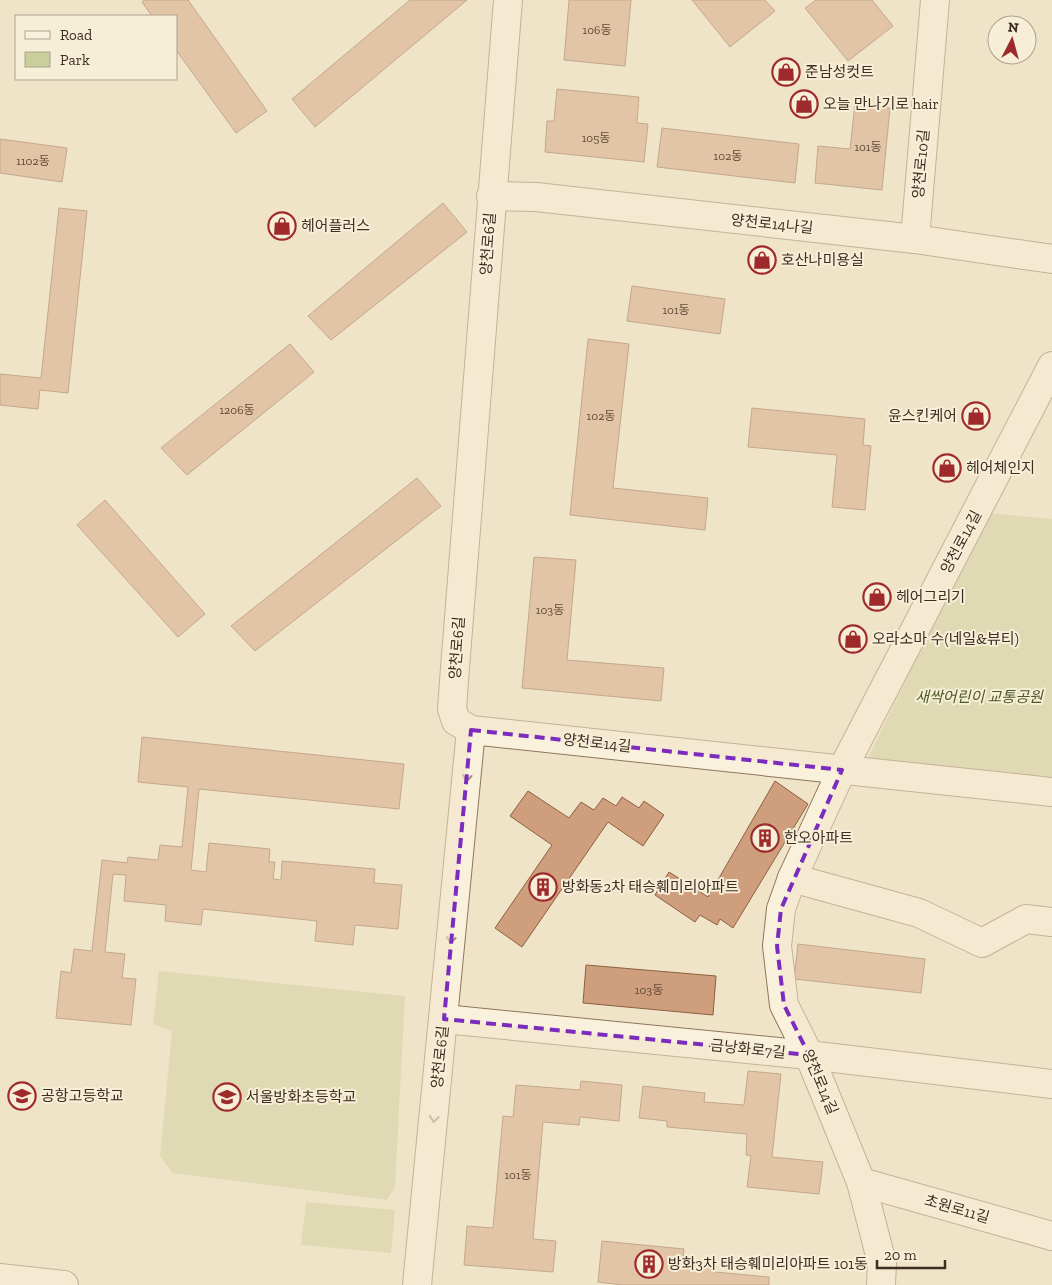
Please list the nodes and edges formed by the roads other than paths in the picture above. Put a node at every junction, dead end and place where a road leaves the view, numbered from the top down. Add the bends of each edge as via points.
1 (508, 0) edge
2 (935, 0) edge
3 (492, 196) junction
4 (915, 239) junction
5 (1052, 260) edge
6 (1050, 373) edge
7 (472, 730) junction
8 (842, 770) junction
9 (1052, 792) edge
10 (792, 878) junction
11 (1050, 918) edge
12 (444, 1019) junction
13 (809, 1055) junction
14 (1052, 1084) edge
15 (861, 1182) junction
16 (1052, 1236) edge
17 (0, 1278) edge
18 (64, 1285) edge
19 (417, 1285) edge
20 (881, 1285) edge

1 - 3 street, 양천로6길
2 - 4 street, 양천로10길
3 - 4 street, 양천로14나길 via 536,197
3 - 7 street, 양천로6길 via 452,708 456,721
4 - 5 street, 양천로14나길
6 - 8 street, 양천로14길
7 - 8 street, 양천로14길
7 -> 12 street, 양천로6길
8 - 9 street, 양천로14길
8 - 10 street, 양천로14길
10 - 11 street via 919,913 982,943 1026,919
10 - 13 street, 양천로14길 via 781,909 777,946 784,1005
12 - 13 street, 금낭화로7길
12 -> 19 street, 양천로6길
13 - 14 street, 금낭화로7길
13 - 15 street, 양천로14길
15 - 16 street, 초원로11길
15 - 20 street, 양천로14길 via 882,1263
17 - 18 street

